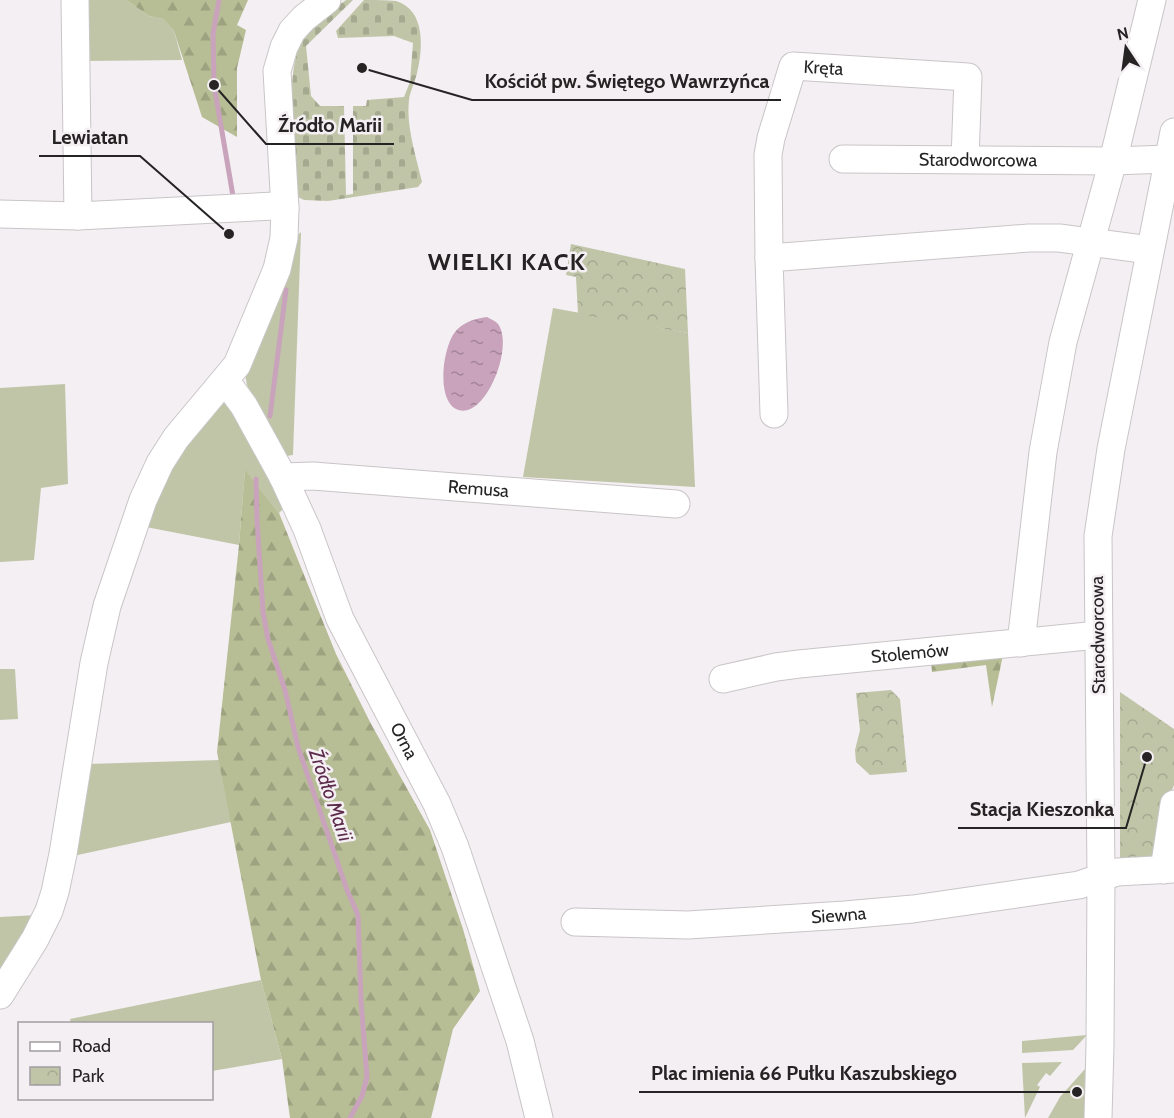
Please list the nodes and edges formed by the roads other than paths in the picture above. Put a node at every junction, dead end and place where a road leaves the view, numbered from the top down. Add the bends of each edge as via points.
1 (75, 0) edge
2 (327, 0) edge
3 (1152, 0) edge
4 (1174, 132) edge
5 (843, 159) dead end
6 (965, 159) junction
7 (1168, 159) junction
8 (1113, 161) junction
9 (285, 208) junction
10 (0, 214) edge
11 (78, 216) junction
12 (1090, 243) junction
13 (1150, 250) junction
14 (769, 258) junction
15 (225, 380) junction
16 (774, 414) dead end
17 (283, 477) junction
18 (676, 504) dead end
19 (1098, 635) junction
20 (1021, 642) junction
21 (723, 679) dead end
22 (1174, 804) edge
23 (1169, 870) edge
24 (1101, 878) junction
25 (575, 922) dead end
26 (0, 995) edge
27 (539, 1118) edge
28 (1098, 1118) edge

1 - 11 street
2 - 9 street via 292,31 277,71
3 - 8 street
4 - 7 street, Starodworcowa
5 - 6 street, Starodworcowa
6 - 8 street, Starodworcowa
6 - 14 street, Kręta via 968,77 793,66 768,155
7 - 8 street, Starodworcowa
7 - 13 street, Starodworcowa
8 - 12 street
9 - 11 street
9 - 15 street via 277,269 237,364
10 - 11 street
12 - 13 street
12 - 14 street via 1029,238
12 - 20 street via 1063,342 1043,452
13 - 19 street, Starodworcowa via 1101,512
14 - 16 street, Kręta
15 - 17 street, Orna
15 - 26 street via 176,438 143,500 107,606 94,663 50,911
17 - 18 street, Remusa via 313,476
17 - 27 street, Orna via 340,619 455,847 520,1041
19 - 20 street, Stolemów
19 - 24 street, Starodworcowa
20 - 21 street, Stolemów via 799,664
22 - 23 street
23 - 24 street, Siewna via 1117,872
24 - 25 street, Siewna via 1079,885 913,909 845,915 688,925
24 - 28 street, Starodworcowa

